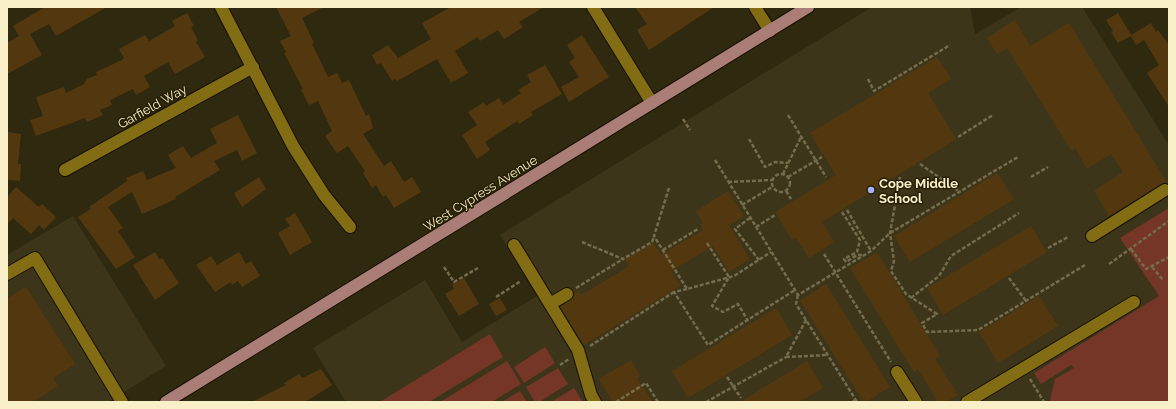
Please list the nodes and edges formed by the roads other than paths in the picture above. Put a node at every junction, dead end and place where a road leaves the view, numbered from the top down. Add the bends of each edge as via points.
1 (221, 7) edge
2 (593, 7) edge
3 (755, 7) edge
4 (808, 7) edge
5 (770, 31) junction
6 (253, 67) junction
7 (652, 103) junction
8 (65, 170) dead end
9 (1165, 190) dead end
10 (350, 227) dead end
11 (1092, 236) dead end
12 (514, 245) dead end
13 (7, 274) edge
14 (567, 294) road end
15 (1134, 302) dead end
16 (550, 304) junction
17 (896, 372) road end
18 (122, 402) edge
19 (166, 402) edge
20 (595, 402) edge
21 (916, 402) edge
22 (967, 402) edge

1 - 6 street
2 - 7 street
3 - 5 street
4 - 5 main road, West Cypress Avenue
5 - 7 main road, West Cypress Avenue
6 - 8 street, Garfield Way
6 - 10 street via 293,146 324,195
7 - 19 main road, West Cypress Avenue
9 - 11 street
12 - 16 street
13 - 18 street via 35,258
14 - 16 street
15 - 22 street
16 - 20 street via 579,353
17 - 21 street

